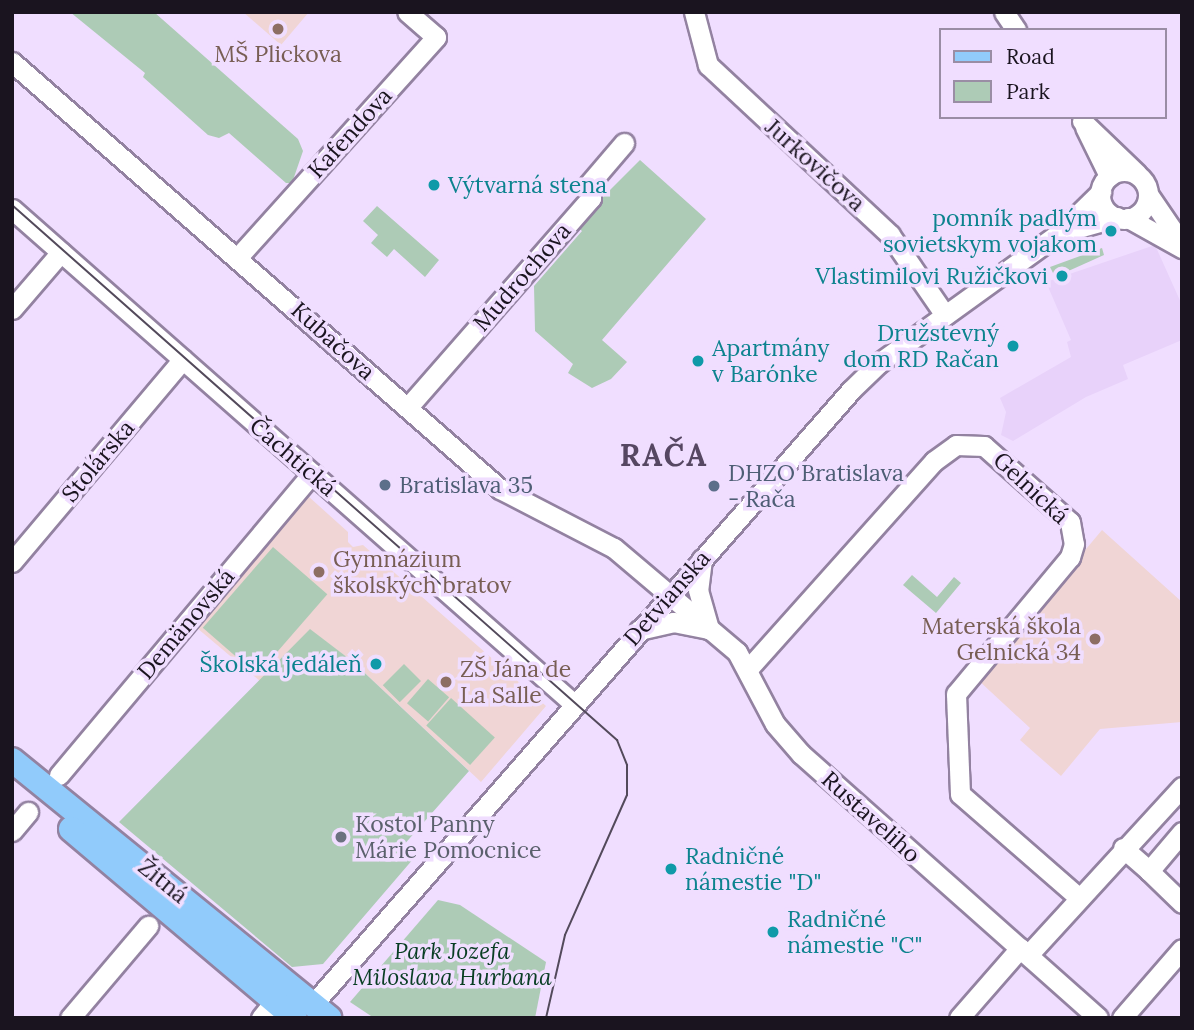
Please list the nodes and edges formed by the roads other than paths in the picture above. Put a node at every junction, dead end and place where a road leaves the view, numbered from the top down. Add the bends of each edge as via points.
1 (407, 12) edge
2 (694, 12) edge
3 (1004, 12) edge
4 (1015, 28) edge
5 (12, 62) edge
6 (1080, 119) edge
7 (624, 144) dead end
8 (1137, 174) junction
9 (1105, 184) junction
10 (1148, 194) junction
11 (12, 209) edge
12 (1122, 218) junction
13 (1059, 233) junction
14 (1182, 246) edge
15 (61, 252) junction
16 (238, 257) junction
17 (12, 309) edge
18 (945, 315) junction
19 (183, 359) junction
20 (408, 407) junction
21 (312, 473) junction
22 (702, 559) junction
23 (12, 562) edge
24 (670, 595) junction
25 (709, 629) junction
26 (639, 631) junction
27 (748, 669) junction
28 (574, 704) junction
29 (12, 760) edge
30 (59, 775) dead end
31 (12, 778) edge
32 (1182, 787) edge
33 (28, 812) dead end
34 (12, 831) edge
35 (1182, 832) edge
36 (1124, 848) junction
37 (1149, 871) junction
38 (1079, 897) junction
39 (1182, 903) edge
40 (148, 926) dead end
41 (1182, 949) edge
42 (1024, 951) junction
43 (268, 1010) edge
44 (313, 1014) edge
45 (70, 1018) edge
46 (959, 1018) edge
47 (1098, 1018) edge
48 (1122, 1018) edge

1 - 16 street, Kafendova via 436,37
2 - 18 street, Jurkovičova via 708,65 890,235
3 - 4 street
5 - 16 street, Kubačova
6 - 8 street
6 - 9 street
7 - 20 street, Mudrochova via 589,184 591,198
8 - 9 street via 1120,171
8 - 10 street
9 - 12 street via 1104,206
9 - 13 street, Detvianska
10 - 12 street via 1144,209
10 - 14 street
11 - 15 street, Čachtická
12 - 13 street, Detvianska
12 - 14 street
13 - 18 street, Detvianska
15 - 17 street
15 - 19 street, Čachtická
16 - 20 street, Kubačova
18 - 22 street, Detvianska via 851,390
19 - 21 street, Čachtická
19 - 23 street, Stolárska
20 - 24 street, Kubačova via 500,489 606,542
21 - 28 street, Čachtická
21 - 30 street, Demänovská
22 - 24 street, Detvianska
22 - 25 street via 699,593
24 - 25 street, Rustaveliho
24 - 26 street, Detvianska
25 - 26 street via 673,622
25 - 27 street, Rustaveliho via 737,652
26 - 28 street, Detvianska
27 - 38 street, Gelnická via 934,461 956,446 986,447 1070,522 1074,544 1070,557 960,684 956,694 960,794
27 - 42 street, Rustaveliho via 775,724 801,754
28 - 44 street, Detvianska
29 - 44 main road, Žitná
31 - 43 main road, Žitná
32 - 36 street
33 - 34 street
35 - 37 street
36 - 37 street
36 - 38 street
37 - 39 street
38 - 42 street
40 - 45 street
41 - 48 street
42 - 46 street
42 - 47 street, Rustaveliho
43 - 44 main road

